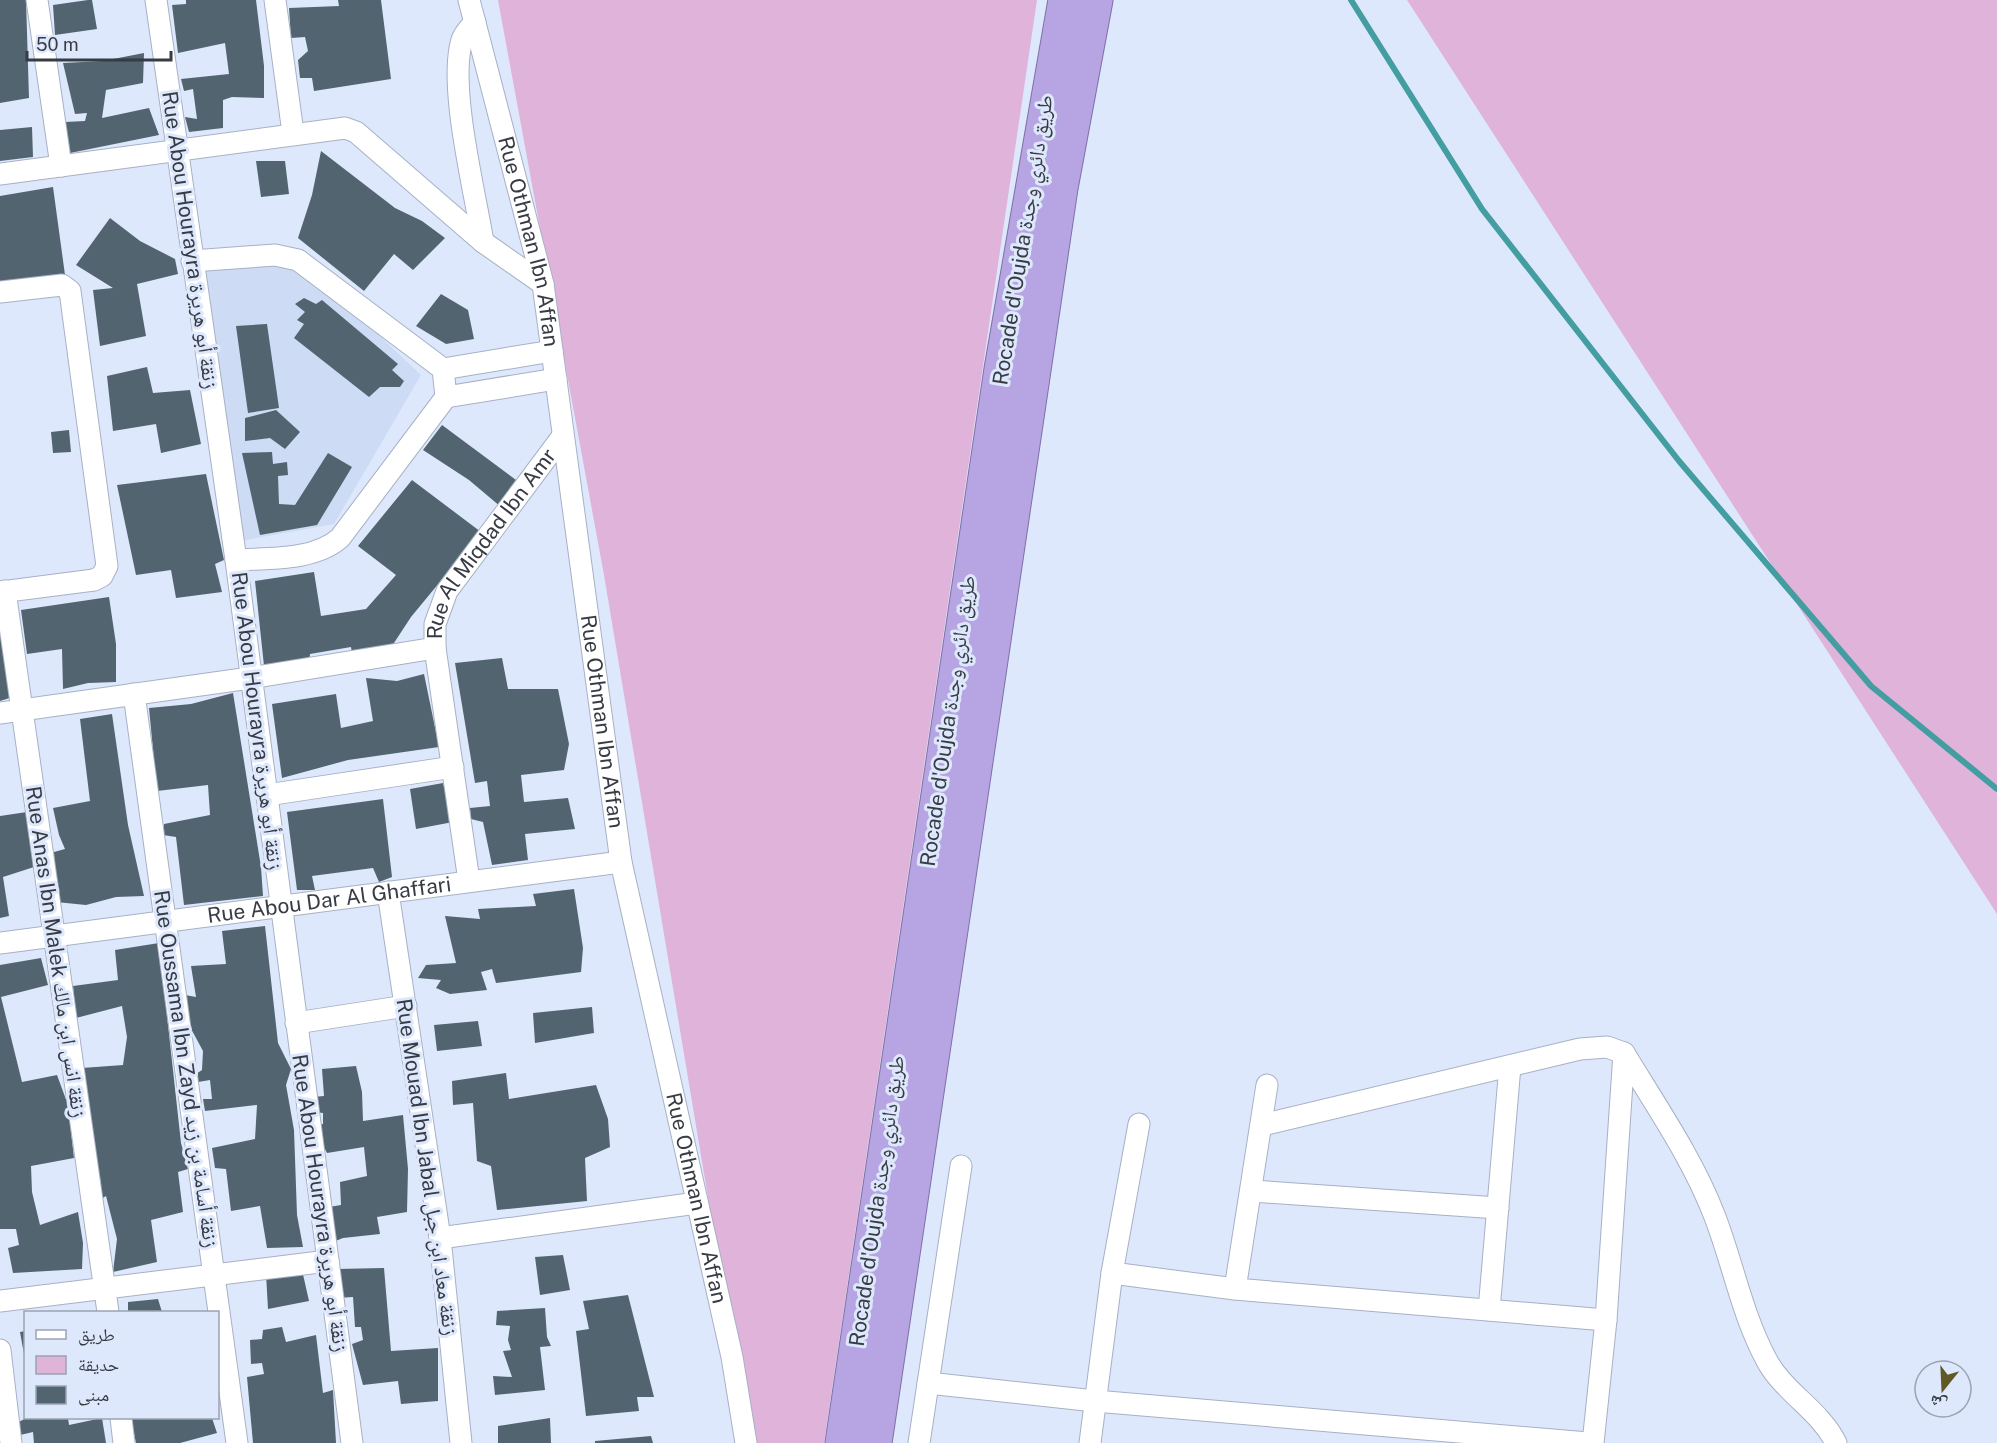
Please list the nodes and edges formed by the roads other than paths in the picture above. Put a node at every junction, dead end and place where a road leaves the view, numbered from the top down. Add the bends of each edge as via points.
1 (36, 0) edge
2 (156, 0) edge
3 (275, 0) edge
4 (469, 0) edge
5 (1065, 0) edge
6 (1096, 0) edge
7 (475, 22) junction
8 (293, 133) junction
9 (176, 150) junction
10 (61, 166) junction
11 (0, 174) edge
12 (483, 242) junction
13 (192, 261) junction
14 (543, 284) junction
15 (0, 292) edge
16 (552, 351) junction
17 (443, 369) junction
18 (556, 378) junction
19 (446, 397) junction
20 (562, 437) junction
21 (236, 560) junction
22 (3, 591) edge
23 (435, 648) junction
24 (250, 678) junction
25 (134, 694) junction
26 (21, 711) junction
27 (0, 713) edge
28 (453, 767) junction
29 (267, 795) junction
30 (621, 862) junction
31 (469, 881) junction
32 (388, 892) junction
33 (281, 906) junction
34 (166, 922) junction
35 (54, 935) junction
36 (0, 943) edge
37 (406, 1006) junction
38 (297, 1023) junction
39 (1624, 1053) junction
40 (1510, 1066) junction
41 (1267, 1085) dead end
42 (1139, 1124) dead end
43 (1262, 1125) junction
44 (961, 1166) dead end
45 (1252, 1191) junction
46 (697, 1203) junction
47 (1498, 1208) junction
48 (440, 1238) junction
49 (328, 1261) junction
50 (1112, 1274) junction
51 (215, 1275) junction
52 (1235, 1289) junction
53 (105, 1290) junction
54 (0, 1301) edge
55 (1489, 1310) junction
56 (108, 1311) edge
57 (1606, 1320) junction
58 (0, 1350) edge
59 (928, 1383) junction
60 (1095, 1401) junction
61 (121, 1419) edge
62 (11, 1443) edge
63 (124, 1443) edge
64 (237, 1443) edge
65 (352, 1443) edge
66 (461, 1443) edge
67 (746, 1443) edge
68 (842, 1443) edge
69 (875, 1443) edge
70 (919, 1443) edge
71 (1090, 1443) edge
72 (1588, 1443) edge
73 (1593, 1443) edge
74 (1836, 1443) edge

1 - 10 street
2 - 9 street, Rue Abou Hourayra زنقة أبو هريرة
3 - 8 street
4 - 7 street, Rue Othman Ibn Affan
5 - 68 highway, Rocade d'Oujda طريق دائري وجدة via 1004,347
6 - 69 highway, Rocade d'Oujda طريق دائري وجدة via 1061,188
7 - 12 street via 462,38 458,78
7 - 14 street, Rue Othman Ibn Affan
8 - 9 street
8 - 12 street via 350,129
9 - 10 street
9 - 13 street, Rue Abou Hourayra زنقة أبو هريرة
10 - 11 street
12 - 14 street
13 - 17 street via 274,255 298,260
13 - 21 street, Rue Abou Hourayra زنقة أبو هريرة
14 - 16 street, Rue Othman Ibn Affan
15 - 22 street via 62,285 70,291 107,566 102,576 94,580
16 - 17 street
16 - 18 street, Rue Othman Ibn Affan
17 - 19 street
18 - 19 street
18 - 20 street, Rue Othman Ibn Affan
19 - 21 street via 333,544 308,553
20 - 23 street, Rue Al Miqdad Ibn Amr via 447,591 435,624
20 - 30 street, Rue Othman Ibn Affan
21 - 24 street, Rue Abou Hourayra زنقة أبو هريرة
22 - 26 street, Rue Anas Ibn Malek زنقة انس ابن مالك
23 - 24 street, Rue Al Miqdad Ibn Amr
23 - 28 street
24 - 25 street, Rue Al Miqdad Ibn Amr
24 - 29 street, Rue Abou Hourayra زنقة أبو هريرة
25 - 26 street, Rue Al Miqdad Ibn Amr
25 - 34 street, Rue Oussama Ibn Zayd زنقة أسامة بن زيد
26 - 27 street, Rue Al Miqdad Ibn Amr
26 - 35 street, Rue Anas Ibn Malek زنقة انس ابن مالك
28 - 29 street
28 - 31 street
29 - 33 street, Rue Abou Hourayra زنقة أبو هريرة
30 - 31 street, Rue Abou Dar Al Ghaffari
30 - 46 street, Rue Othman Ibn Affan
31 - 32 street, Rue Abou Dar Al Ghaffari
32 - 33 street, Rue Abou Dar Al Ghaffari
32 - 37 street, Rue Mouad Ibn Jabal زنقة معاد ابن جبل
33 - 34 street, Rue Abou Dar Al Ghaffari
33 - 38 street, Rue Abou Hourayra زنقة أبو هريرة
34 - 35 street, Rue Abou Dar Al Ghaffari
34 - 51 street, Rue Oussama Ibn Zayd زنقة أسامة بن زيد
35 - 36 street, Rue Abou Dar Al Ghaffari
35 - 53 street, Rue Anas Ibn Malek زنقة انس ابن مالك
37 - 38 street
37 - 48 street, Rue Mouad Ibn Jabal زنقة معاد ابن جبل
38 - 49 street, Rue Abou Hourayra زنقة أبو هريرة
39 - 40 street via 1594,1047
39 - 57 street
39 - 74 street via 1701,1186 1766,1361
40 - 43 street
40 - 47 street
41 - 43 street
42 - 50 street
43 - 45 street
44 - 59 street
45 - 47 street
45 - 52 street
46 - 48 street
46 - 67 street, Rue Othman Ibn Affan via 732,1356
47 - 55 street
48 - 66 street, Rue Mouad Ibn Jabal زنقة معاد ابن جبل
49 - 51 street
49 - 65 street, Rue Abou Hourayra زنقة أبو هريرة
50 - 52 street
50 - 60 street
51 - 53 street
51 - 64 street, Rue Oussama Ibn Zayd زنقة أسامة بن زيد
52 - 55 street
53 - 54 street
53 - 56 street, Rue Anas Ibn Malek زنقة انس ابن مالك
55 - 57 street
57 - 73 street
58 - 62 street
59 - 60 street
59 - 70 street
60 - 71 street
60 - 72 street
61 - 63 street

